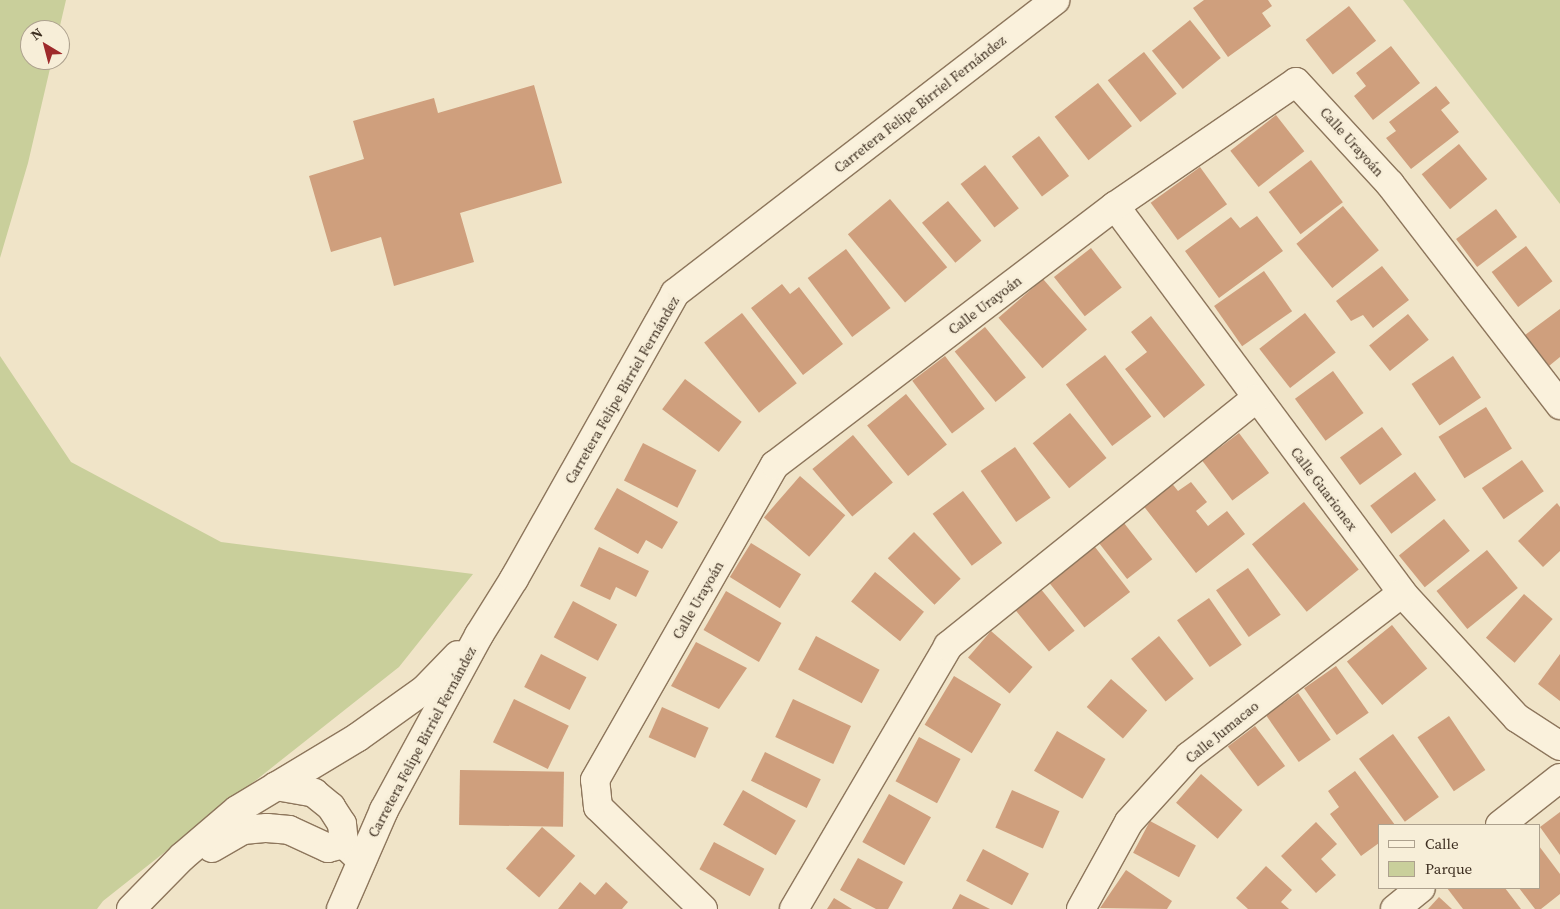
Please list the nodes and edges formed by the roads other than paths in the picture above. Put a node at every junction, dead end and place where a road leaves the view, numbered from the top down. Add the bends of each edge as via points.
1 (1055, 0) edge
2 (1115, 206) junction
3 (1256, 398) junction
4 (1560, 405) edge
5 (1402, 593) junction
6 (479, 635) junction
7 (1560, 746) edge
8 (1560, 778) edge
9 (276, 786) junction
10 (1501, 824) edge
11 (353, 853) junction
12 (1420, 889) edge
13 (131, 909) edge
14 (141, 909) edge
15 (341, 909) edge
16 (703, 909) edge
17 (794, 909) edge
18 (1081, 909) edge
19 (1395, 909) edge

1 - 6 street, Carretera Felipe Birriel Fernández via 675,293 514,579
2 - 3 street, Calle Guarionex
2 - 4 street, Calle Urayoán via 1296,82 1390,184
2 - 16 street, Calle Urayoán via 775,465 595,780 598,807
3 - 5 street, Calle Guarionex
3 - 17 street via 948,646
5 - 7 street, Calle Guarionex via 1517,718
5 - 18 street, Calle Jumacao via 1189,756 1129,822
6 - 9 street via 425,689 358,737
6 - 11 street, Carretera Felipe Birriel Fernández via 384,810
8 - 10 street
9 - 11 street via 314,793 331,807 342,824
9 - 13 street via 237,810 182,857
11 - 14 street via 328,848 289,830 243,830 218,844
11 - 15 street, Carretera Felipe Birriel Fernández
12 - 19 street

